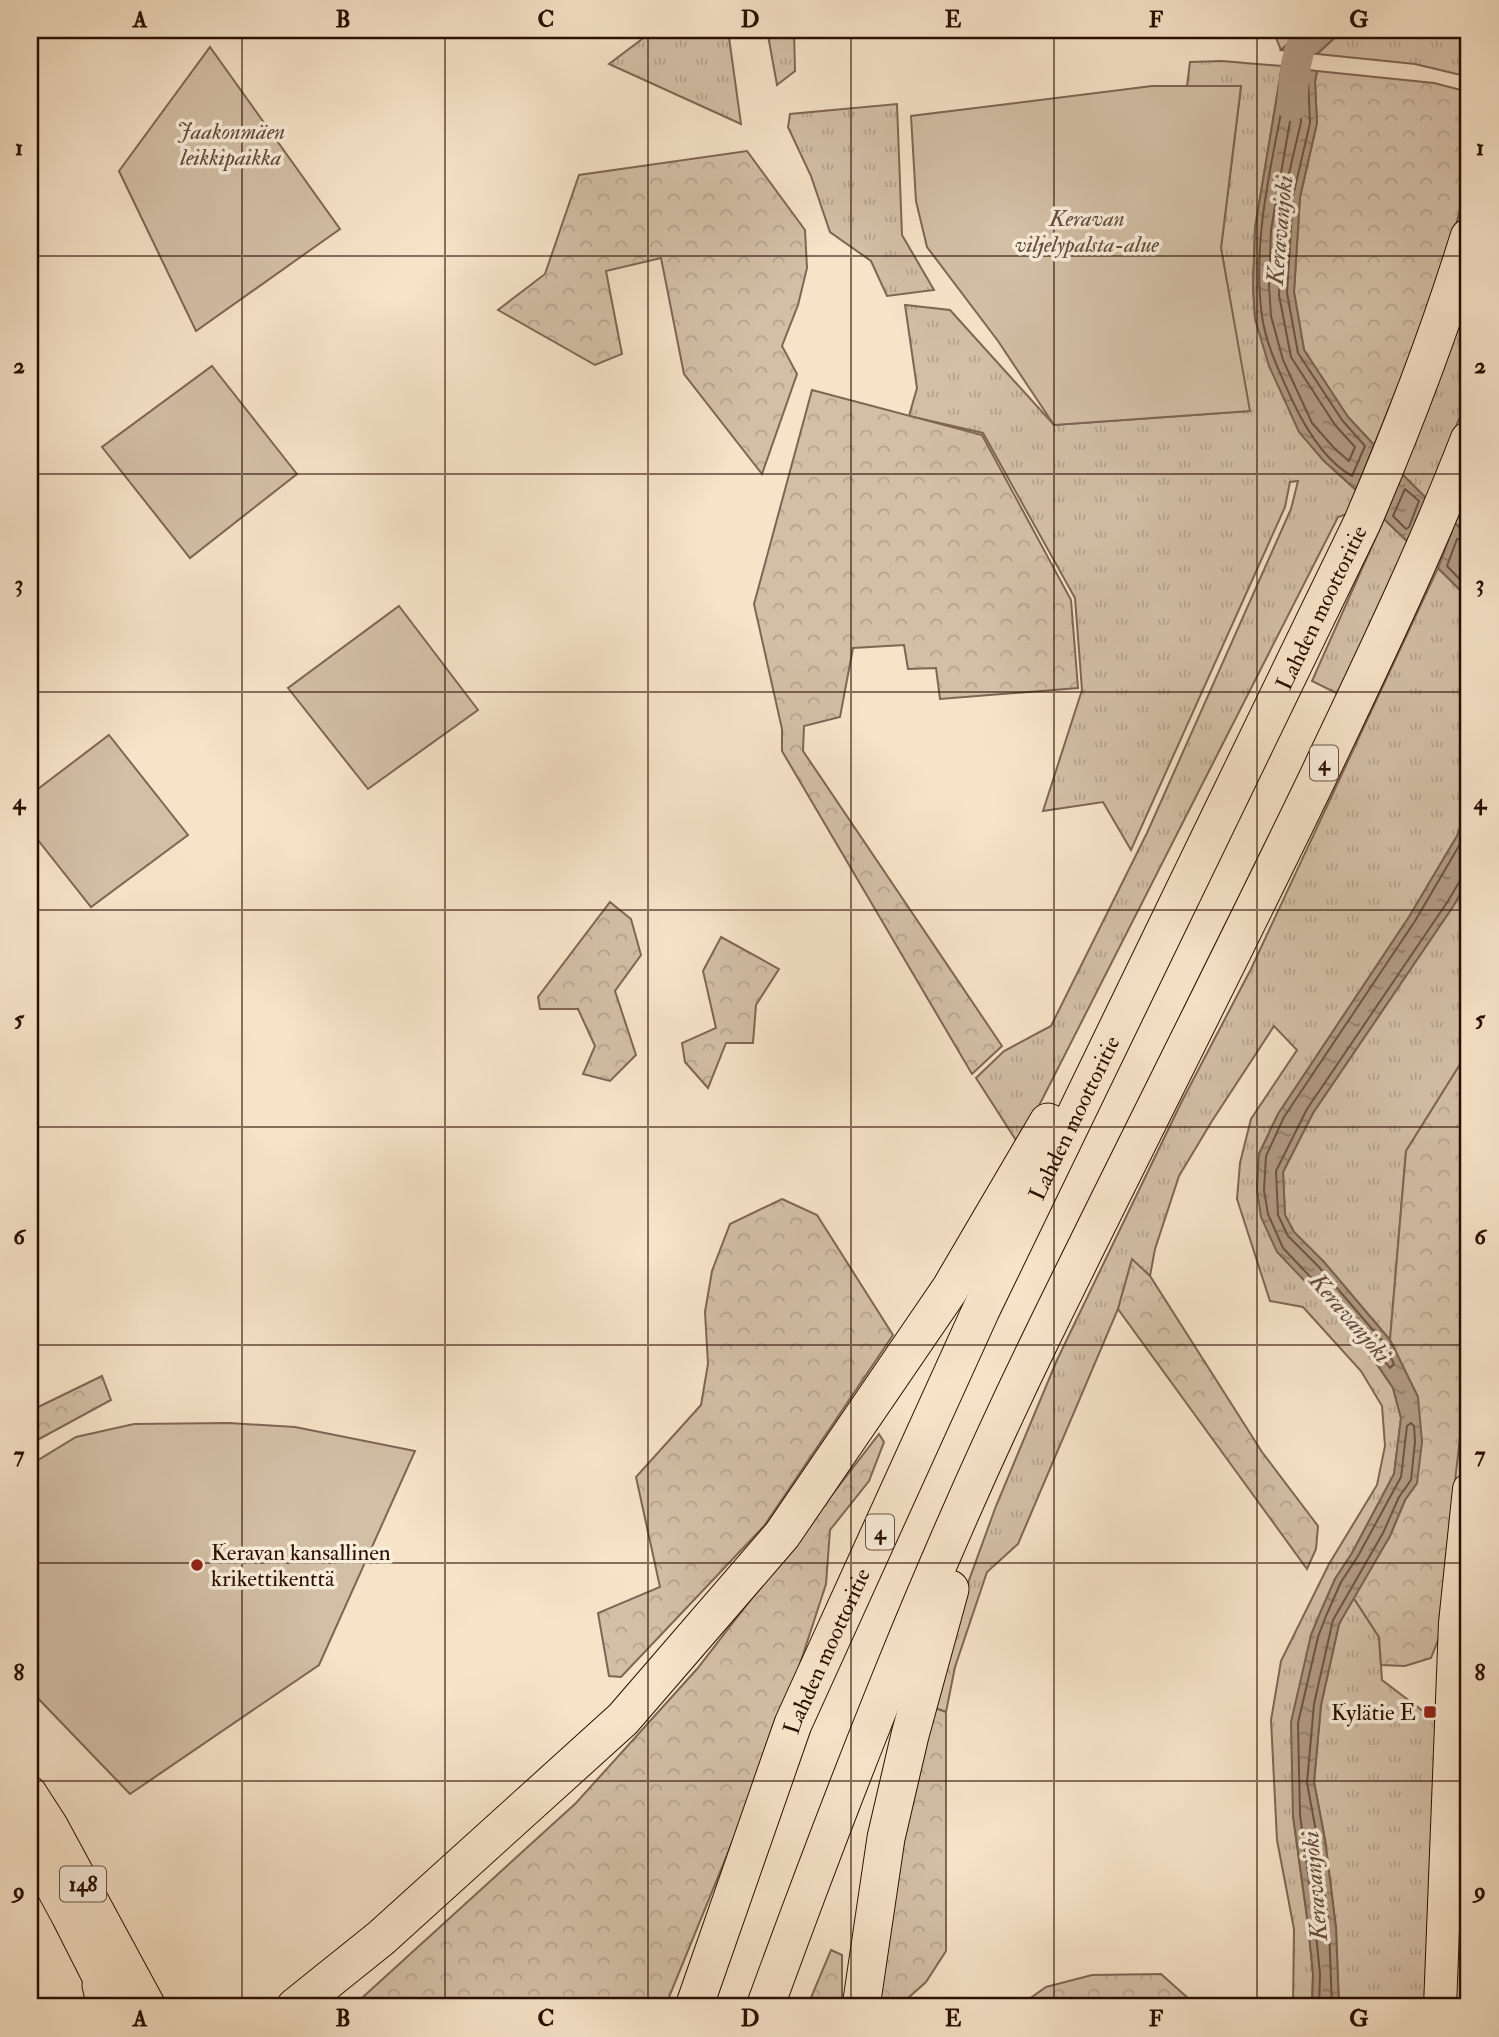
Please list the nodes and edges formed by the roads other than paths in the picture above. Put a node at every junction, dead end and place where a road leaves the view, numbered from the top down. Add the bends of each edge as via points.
1 (1469, 237) edge
2 (1469, 440) edge
3 (1096, 1069) junction
4 (994, 1437) junction
5 (1469, 1489) edge
6 (30, 1792) edge
7 (30, 1847) edge
8 (107, 2000) edge
9 (150, 2007) edge
10 (295, 2007) edge
11 (694, 2007) edge
12 (765, 2007) edge
13 (861, 2007) edge
14 (1440, 2007) edge

1 - 3 highway, Lahden moottoritie / 4 via 1395,445 1362,523
2 - 4 highway, 4 via 1415,574
3 - 10 highway via 1043,1127 950,1289 782,1535 623,1719 381,1938
3 - 11 highway, Lahden moottoritie / 4 via 793,1724
4 - 12 highway, 4 via 919,1610
4 - 13 highway via 910,1735 886,1838
5 - 14 main road via 1455,1623
6 - 9 main road, 148
7 - 8 main road, 148

